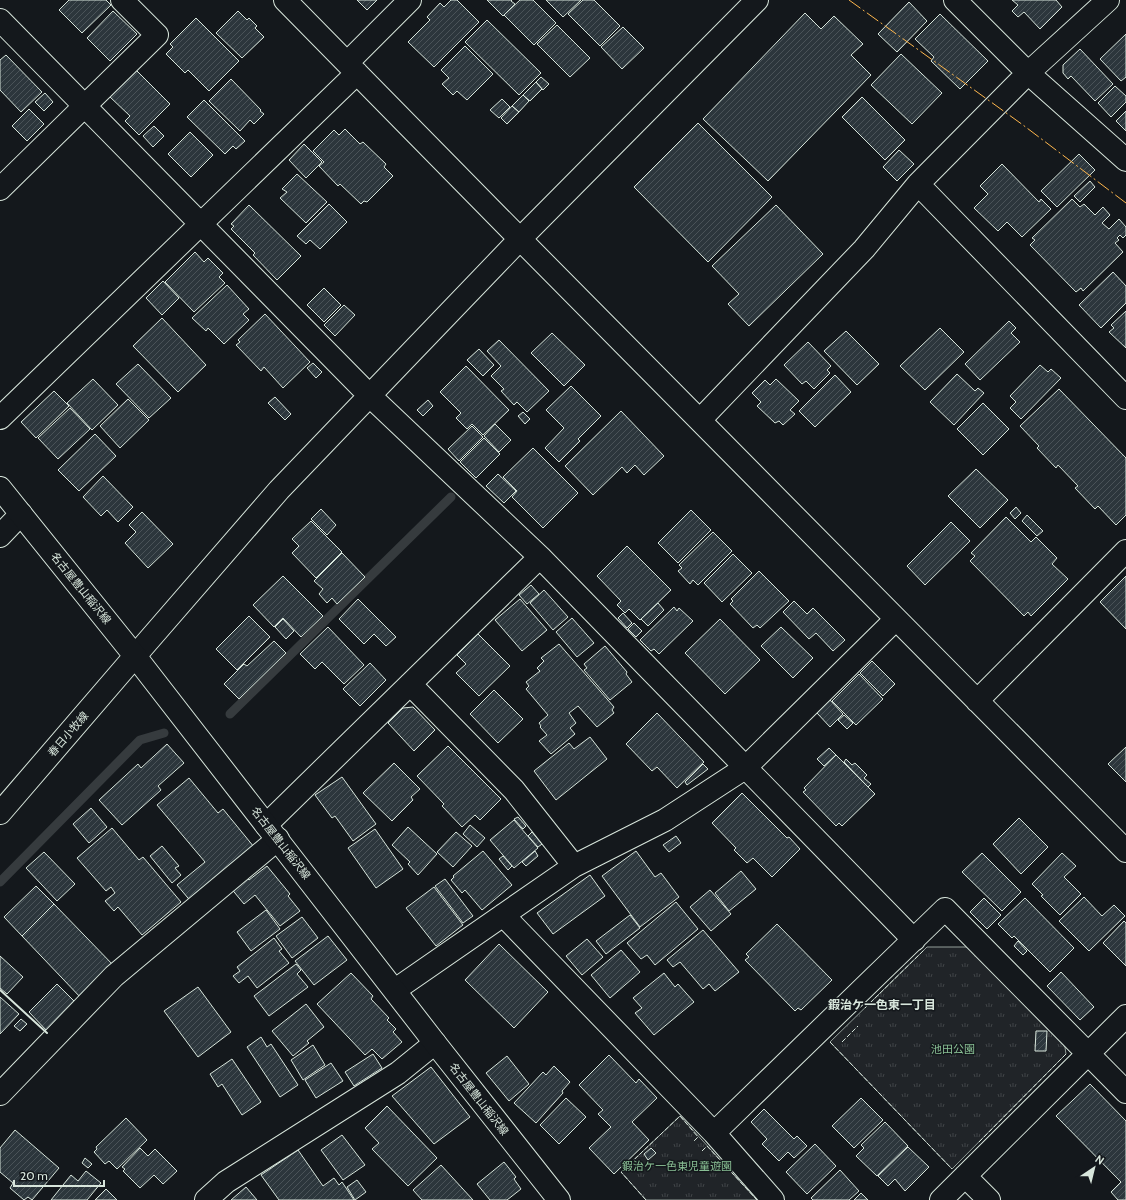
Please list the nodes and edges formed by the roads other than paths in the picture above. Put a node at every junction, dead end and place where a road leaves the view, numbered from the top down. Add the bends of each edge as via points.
1 (122, 0) edge
2 (285, 0) edge
3 (410, 0) edge
4 (757, 0) edge
5 (956, 0) edge
6 (1108, 0) edge
7 (0, 20) edge
8 (352, 68) junction
9 (1028, 73) junction
10 (85, 106) junction
11 (1126, 160) edge
12 (918, 184) junction
13 (0, 189) edge
14 (201, 224) junction
15 (520, 240) junction
16 (370, 396) junction
17 (1126, 398) edge
18 (0, 418) edge
19 (700, 420) junction
20 (0, 488) edge
21 (21, 514) junction
22 (0, 536) edge
23 (1126, 551) edge
24 (540, 557) junction
25 (896, 619) junction
26 (135, 656) junction
27 (410, 684) junction
28 (977, 701) junction
29 (745, 768) junction
30 (0, 813) edge
31 (272, 832) junction
32 (1126, 851) edge
33 (574, 866) junction
34 (503, 915) junction
35 (914, 940) junction
36 (395, 990) junction
37 (1126, 1016) edge
38 (435, 1043) junction
39 (1088, 1054) junction
40 (1126, 1092) edge
41 (0, 1094) edge
42 (714, 1133) junction
43 (965, 1176) junction
44 (552, 1197) edge
45 (206, 1200) edge
46 (773, 1200) edge
47 (941, 1200) edge
48 (989, 1200) edge

1 - 10 street via 157,35
2 - 8 street
3 - 8 street
4 - 15 street, 春日小牧線
5 - 9 street
6 - 9 street
7 - 10 street
8 - 14 street
8 - 15 street
9 - 11 street
9 - 12 street
10 - 13 street
10 - 14 street
12 - 17 street
12 - 19 street via 864,249
14 - 16 street
14 - 18 street
15 - 16 street, 春日小牧線
15 - 19 street
16 - 24 street
16 - 26 street, 春日小牧線 via 279,490
19 - 25 street
20 - 21 street, 名古屋豊山稲沢線
21 - 22 street
21 - 26 street, 名古屋豊山稲沢線
23 - 28 street
24 - 27 street
24 - 29 street
25 - 28 street
25 - 29 street
26 - 30 street, 春日小牧線
26 - 31 street, 名古屋豊山稲沢線
27 - 31 street
27 - 33 street via 514,790
28 - 32 street
29 - 33 street via 665,820
29 - 35 street
31 - 36 street, 名古屋豊山稲沢線
31 - 41 street via 114,976
33 - 34 street
34 - 36 street
34 - 42 street
35 - 39 street via 945,909
35 - 42 street
36 - 38 street, 名古屋豊山稲沢線
37 - 39 street
38 - 44 street, 名古屋豊山稲沢線
38 - 45 street via 398,1073 226,1182
39 - 40 street
39 - 43 street
42 - 46 street
43 - 47 street
43 - 48 street

